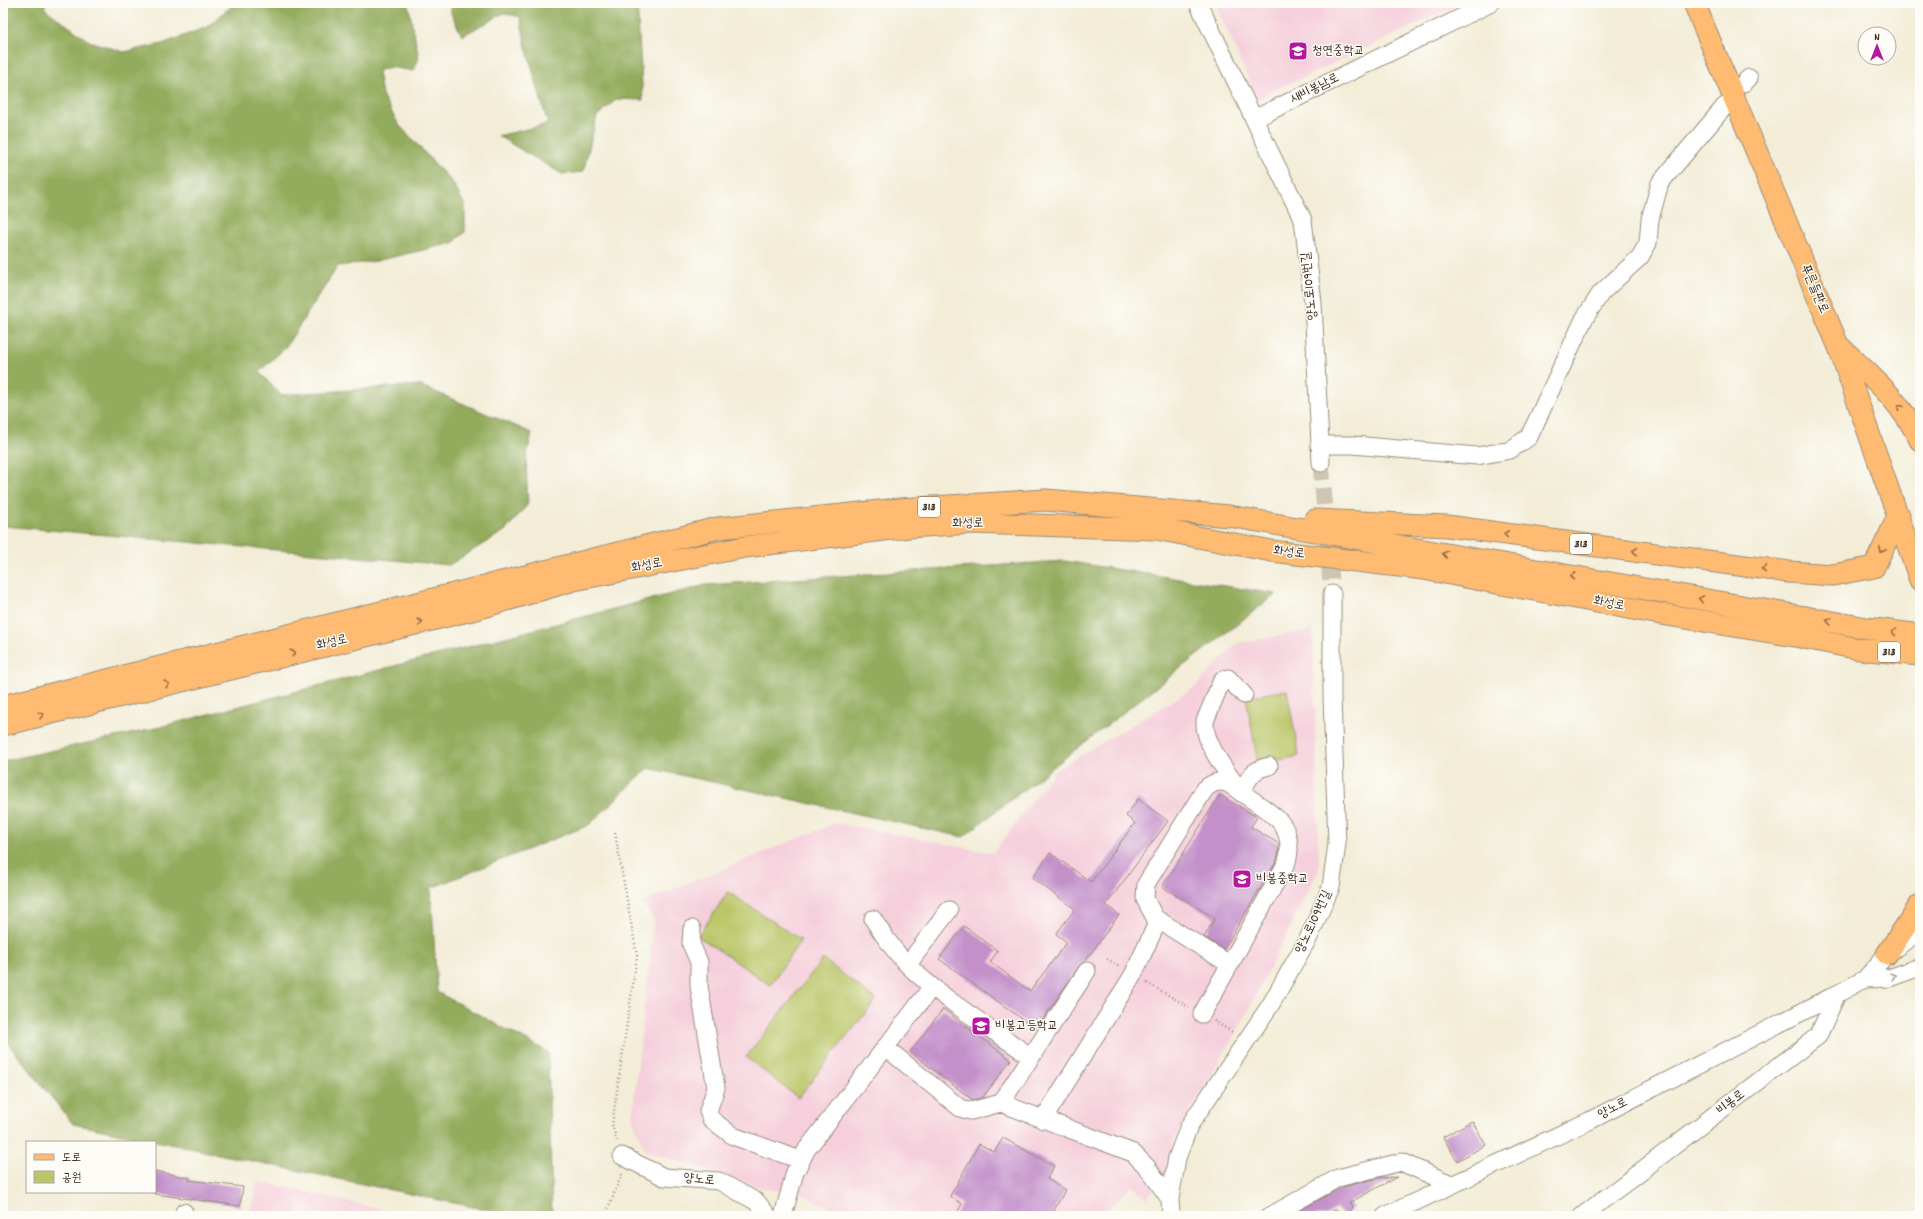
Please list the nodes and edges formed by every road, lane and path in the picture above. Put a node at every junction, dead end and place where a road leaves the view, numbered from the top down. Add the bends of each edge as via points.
1 (1198, 3) edge
2 (1491, 3) edge
3 (1694, 3) edge
4 (1724, 106) dead end
5 (1254, 119) junction
6 (1838, 345) junction
7 (1920, 440) edge
8 (1319, 445) junction
9 (1321, 464) tunnel mouth
10 (1899, 515) junction
11 (1228, 516) junction
12 (1920, 580) edge
13 (1332, 594) tunnel mouth
14 (1920, 635) edge
15 (1920, 655) edge
16 (1244, 695) dead end
17 (3, 706) edge
18 (3, 725) edge
19 (1269, 766) dead end
20 (1241, 793) junction
21 (615, 833) dead end
22 (1920, 905) edge
23 (949, 910) dead end
24 (872, 919) dead end
25 (1158, 921) junction
26 (692, 929) dead end
27 (1920, 931) edge
28 (1887, 954) junction
29 (908, 964) junction
30 (1229, 964) junction
31 (1920, 967) edge
32 (1087, 971) dead end
33 (1865, 979) junction
34 (932, 987) junction
35 (1160, 990) dead end
36 (1837, 994) junction
37 (1202, 1014) joint
38 (885, 1047) junction
39 (1031, 1056) junction
40 (1001, 1103) junction
41 (1043, 1120) junction
42 (622, 1156) junction
43 (800, 1160) junction
44 (1451, 1184) junction
45 (1170, 1199) junction
46 (605, 1216) edge
47 (768, 1216) edge
48 (783, 1216) edge
49 (1171, 1216) edge
50 (1270, 1216) edge
51 (1385, 1216) edge
52 (1582, 1216) edge

1 - 5 street
2 - 5 street, 새비봉남로
3 - 6 main road, 푸른들판로
4 - 8 street via 1660,184 1650,218 1648,242 1640,257 1601,293 1584,319 1529,437 1510,450 1477,456 1354,445
5 - 8 street, 양노로109번길 via 1303,220 1313,303
7 -> 6 main road via 1910,420 1888,391
6 - 10 main road, 푸른들판로
8 - 9 street, 양노로109번길
10 -> 11 main road, 313 via 1874,567 1833,575 1789,572 1448,526
10 - 12 main road, 푸른들판로
14 -> 11 main road, 화성로 / 313 via 1867,628
11 - 17 main road, 화성로 / 313 via 1046,500 899,509 718,528
13 - 45 street, 양노로109번길 via 1336,844 1331,887 1308,937 1271,1004 1189,1126 1177,1158
18 -> 15 main road, 화성로 / 313 via 480,608 574,580 745,547 909,527 971,523 1156,529 1272,551 1424,569 1858,649
16 - 20 street via 1228,678 1222,680 1207,714 1205,727 1208,741
19 - 20 street via 1253,773
20 - 25 street via 1224,782 1214,782 1205,789 1146,884 1145,899
20 - 30 street via 1280,821 1288,840 1289,850 1286,864
21 - 42 path via 637,956 612,1125
22 - 28 main road
23 - 29 street
24 - 29 street via 891,946
25 - 30 street
25 - 41 street via 1133,974
26 - 43 street via 691,944 699,962 698,986 716,1088 708,1111 711,1120 733,1136
27 - 28 street
28 - 33 street
29 - 34 street
30 - 37 street
33 -> 31 street via 1889,978
32 - 39 street
33 - 36 street
34 - 38 street
34 - 39 street
35 - 37 path
36 - 44 street, 양노로 via 1590,1121
36 - 52 street, 비봉로 via 1818,1036
38 - 40 street via 960,1108 972,1111
38 - 43 street
39 - 40 street
40 - 41 street
41 - 45 street via 1133,1153 1147,1167
42 - 46 path via 626,1165
42 - 47 street, 양노로 via 664,1177 718,1181 757,1202
43 - 48 street
44 - 50 street via 1401,1162 1338,1178
44 - 51 street, 양노로
45 - 49 street, 양노로109번길

